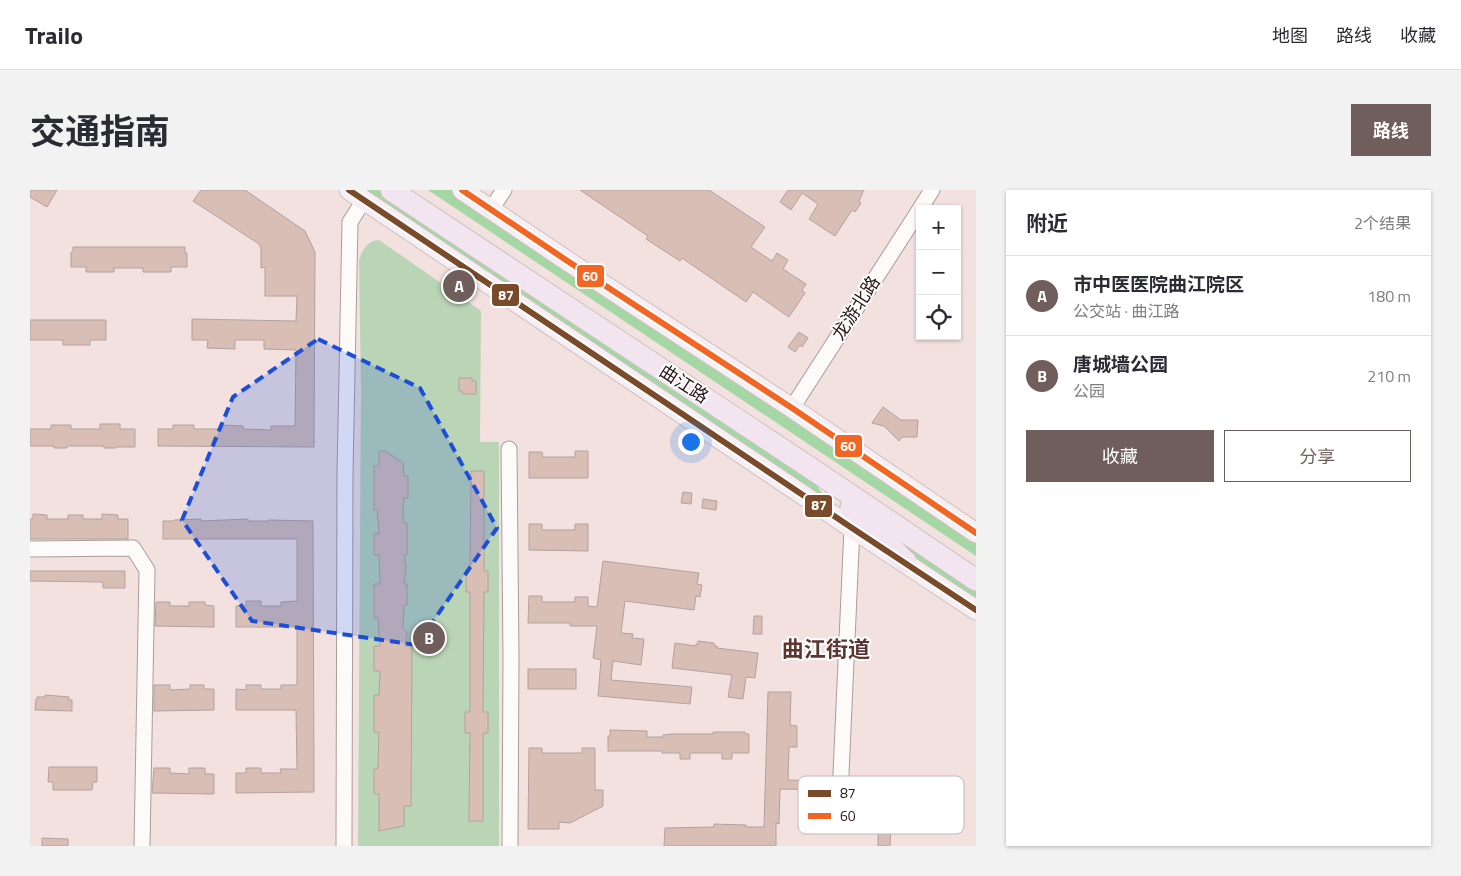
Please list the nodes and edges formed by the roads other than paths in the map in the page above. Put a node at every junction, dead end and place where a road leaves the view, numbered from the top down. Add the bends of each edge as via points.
1 (391, 190) edge
2 (414, 190) edge
3 (462, 190) edge
4 (504, 190) edge
5 (932, 190) edge
6 (356, 195) edge
7 (923, 205) edge
8 (490, 209) junction
9 (916, 215) edge
10 (792, 408) junction
11 (509, 449) dead end
12 (818, 473) junction
13 (852, 528) junction
14 (976, 533) edge
15 (30, 549) edge
16 (906, 562) junction
17 (976, 566) edge
18 (976, 580) edge
19 (976, 610) edge
20 (841, 776) edge
21 (142, 846) edge
22 (344, 846) edge
23 (510, 846) edge

1 - 12 highway, 曲江路
2 - 17 highway, 曲江路
3 - 8 main road
4 - 8 street
5 - 7 street, 龙游北路
6 - 13 main road, 曲江路
6 - 22 street via 350,222 345,492
8 - 10 main road
9 - 10 street, 龙游北路
10 - 14 main road
11 - 23 street
12 - 16 highway
12 - 18 highway, 曲江路
13 - 16 main road, 曲江路
13 - 20 street
15 - 21 street via 133,548 147,570
16 - 19 main road, 曲江路

